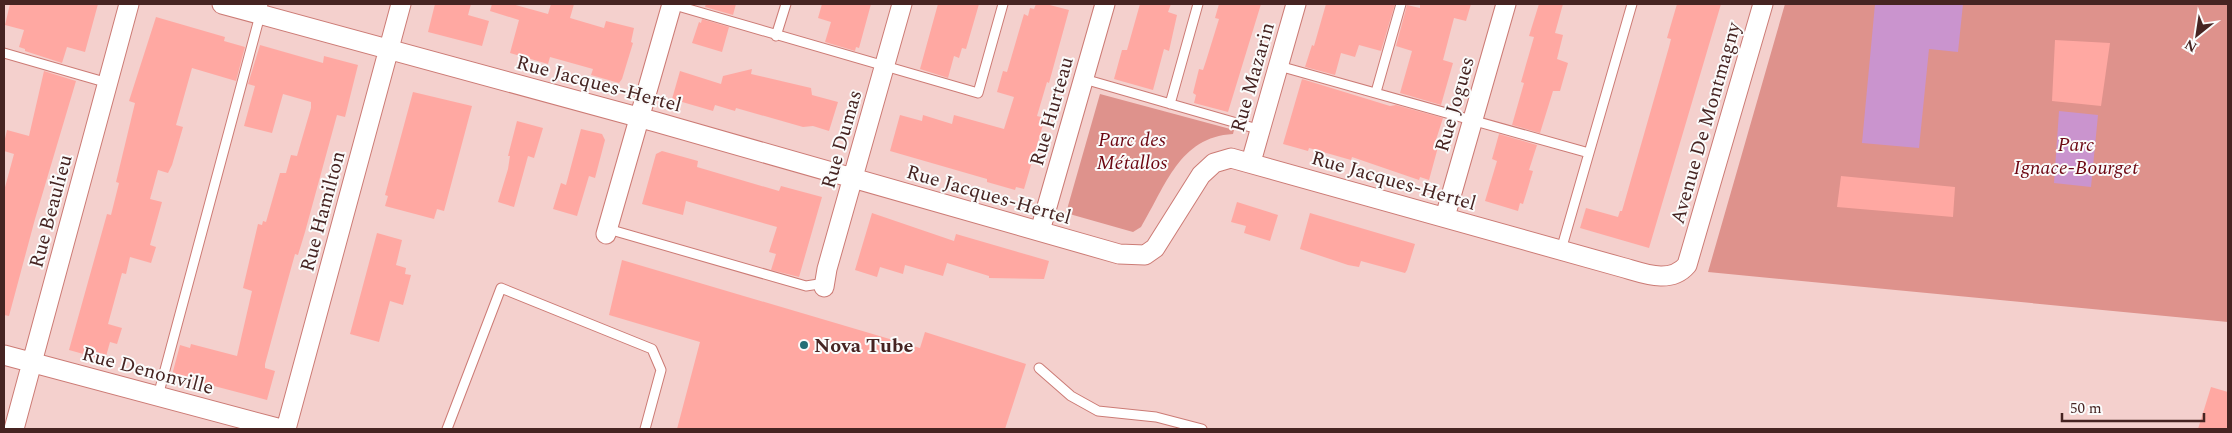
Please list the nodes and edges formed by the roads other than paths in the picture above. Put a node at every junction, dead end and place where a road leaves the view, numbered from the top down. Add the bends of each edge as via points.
1 (129, 4) edge
2 (222, 4) edge
3 (401, 4) edge
4 (671, 4) edge
5 (786, 4) edge
6 (902, 4) edge
7 (1003, 4) edge
8 (1105, 4) edge
9 (1198, 4) edge
10 (1296, 4) edge
11 (1401, 4) edge
12 (1506, 4) edge
13 (1632, 4) edge
14 (1763, 4) edge
15 (261, 9) edge
16 (776, 36) junction
17 (389, 49) junction
18 (4, 56) edge
19 (885, 66) junction
20 (1279, 66) junction
21 (1084, 79) junction
22 (108, 83) junction
23 (1376, 92) junction
24 (1170, 104) junction
25 (640, 117) junction
26 (1473, 120) junction
27 (1261, 130) junction
28 (1589, 153) junction
29 (1251, 162) junction
30 (853, 178) junction
31 (1445, 217) junction
32 (607, 232) joint
33 (1040, 232) junction
34 (1562, 250) junction
35 (1691, 254) joint
36 (824, 285) joint
37 (4, 355) edge
38 (32, 362) junction
39 (1039, 368) dead end
40 (158, 396) junction
41 (14, 429) edge
42 (280, 429) edge
43 (286, 429) edge
44 (447, 429) edge
45 (645, 429) edge
46 (1202, 429) edge

1 - 22 street, Rue Beaulieu
2 - 15 street, Rue Jacques-Hertel
3 - 17 street, Rue Hamilton
4 - 16 lane
4 - 25 street
5 - 16 lane
6 - 19 street, Rue Dumas
7 - 19 lane via 978,93
8 - 21 street, Rue Hurteau
9 - 24 lane
10 - 20 street, Rue Mazarin
11 - 23 lane
12 - 26 street, Rue Jogues
13 - 28 lane
14 - 35 street, Avenue De Montmagny
15 - 17 street, Rue Jacques-Hertel
15 - 40 lane
16 - 19 lane
17 - 25 street, Rue Jacques-Hertel
17 - 43 street, Rue Hamilton
18 - 22 lane
19 - 30 street, Rue Dumas
20 - 23 lane
20 - 27 street, Rue Mazarin
21 - 24 lane
21 - 33 street, Rue Hurteau
22 - 38 street, Rue Beaulieu
23 - 26 lane
24 - 27 lane
25 - 30 street, Rue Jacques-Hertel
25 - 32 street
26 - 28 lane
26 - 31 street, Rue Jogues
27 - 29 street, Rue Mazarin
28 - 34 lane
29 - 31 street, Rue Jacques-Hertel
29 - 33 street, Rue Jacques-Hertel via 1231,158 1214,163 1201,175 1163,239 1145,255 1119,254
30 - 33 street, Rue Jacques-Hertel
30 - 36 street, Rue Dumas
31 - 34 street, Rue Jacques-Hertel
32 - 36 lane via 806,286
34 - 35 street, Rue Jacques-Hertel via 1668,277 1681,272
37 - 38 street, Rue Denonville
38 - 40 street, Rue Denonville
38 - 41 street, Rue Beaulieu
39 - 46 lane via 1071,396 1098,411 1156,417
40 - 42 street, Rue Denonville
44 - 45 lane via 501,288 652,348 661,370

